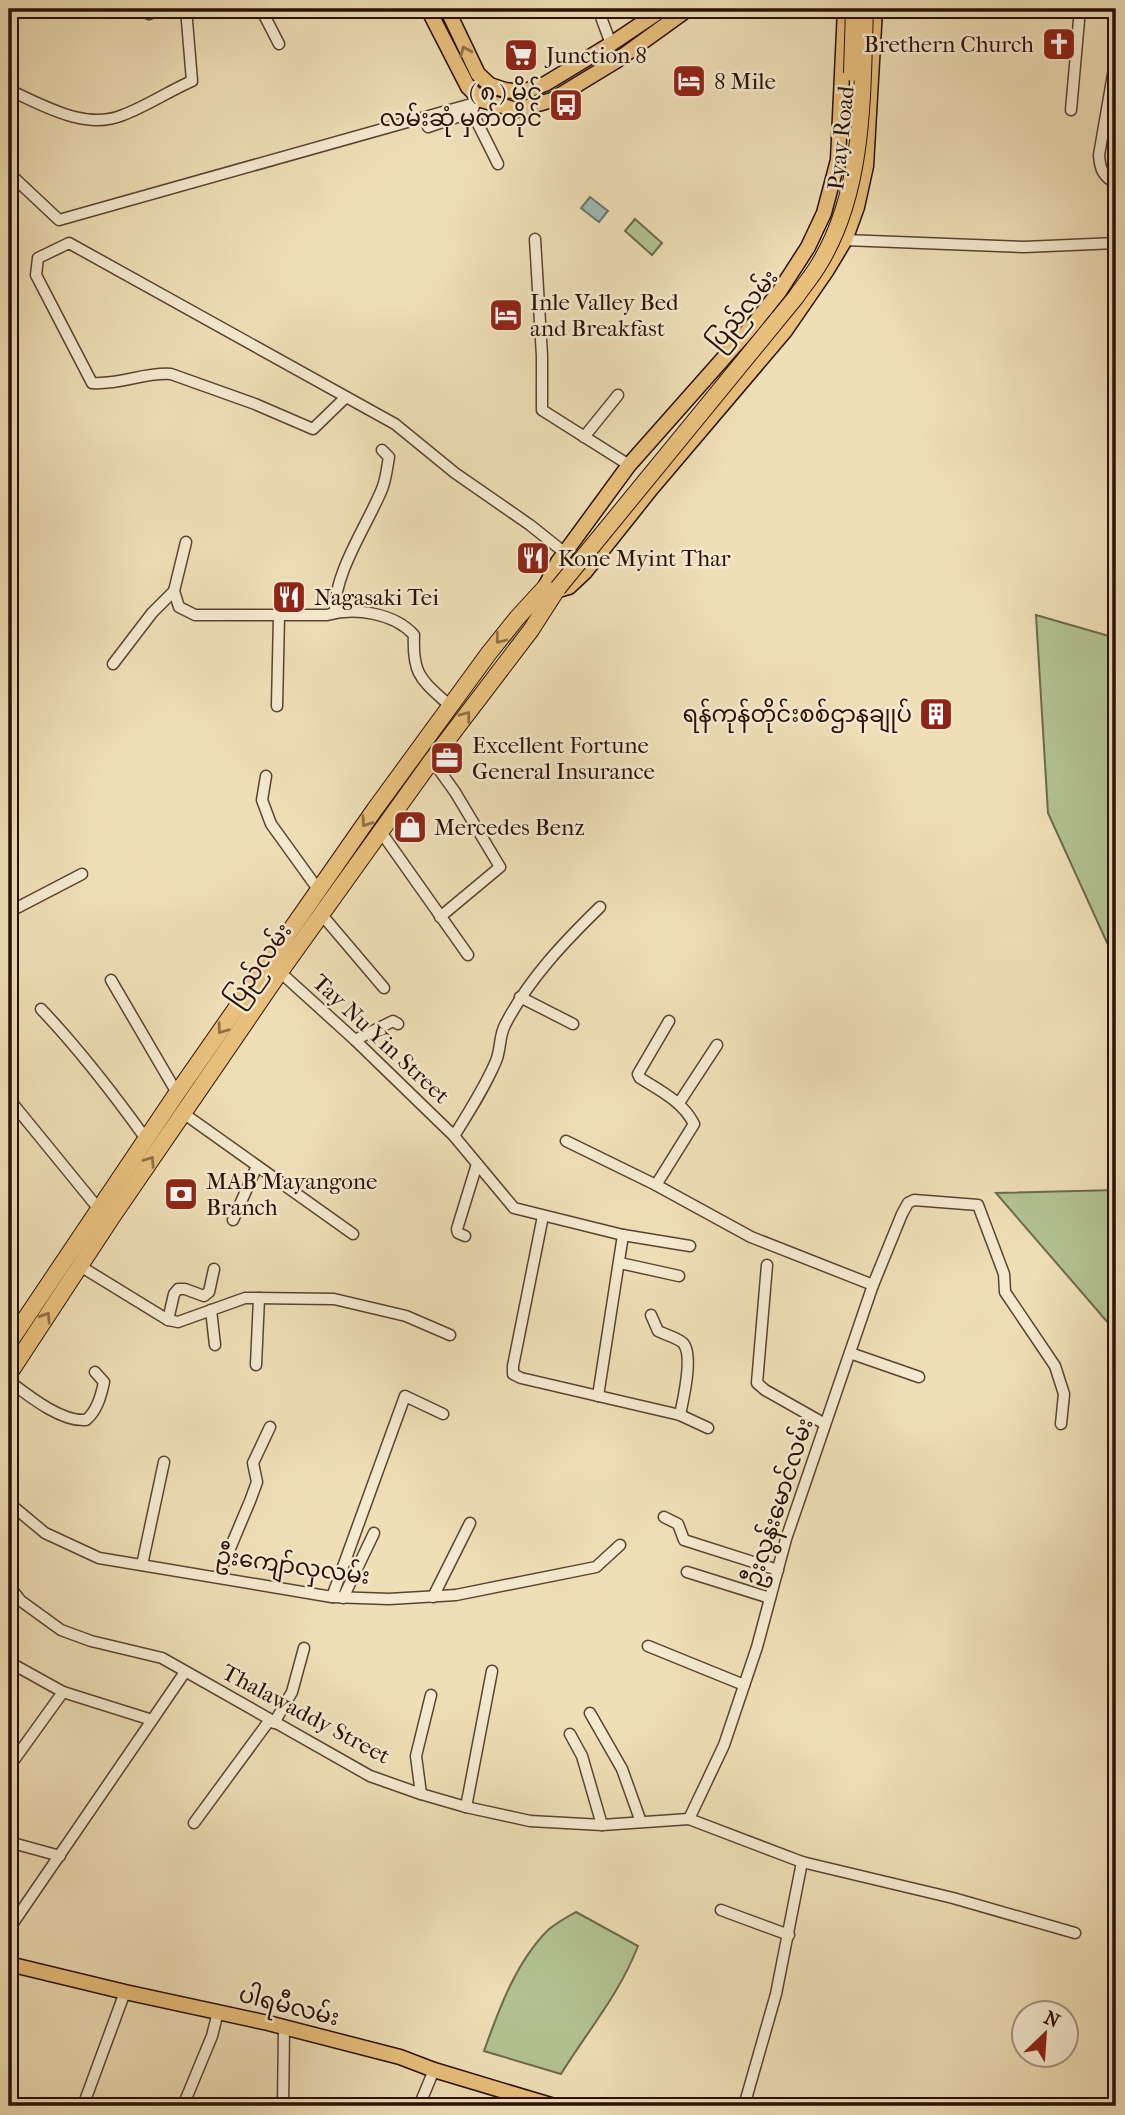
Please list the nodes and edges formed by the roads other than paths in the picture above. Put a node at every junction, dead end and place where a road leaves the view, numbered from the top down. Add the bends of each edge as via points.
1 (161, 9) edge
2 (186, 9) edge
3 (261, 9) edge
4 (428, 9) edge
5 (447, 9) edge
6 (598, 9) edge
7 (663, 9) edge
8 (688, 9) edge
9 (866, 9) edge
10 (875, 9) edge
11 (883, 9) edge
12 (1080, 9) edge
13 (847, 10) edge
14 (149, 14) dead end
15 (874, 30) junction
16 (279, 44) dead end
17 (611, 44) junction
18 (1116, 57) edge
19 (490, 85) junction
20 (9, 90) edge
21 (476, 105) junction
22 (1071, 110) dead end
23 (428, 127) dead end
24 (498, 164) dead end
25 (9, 173) edge
26 (1116, 184) edge
27 (857, 208) joint
28 (824, 213) junction
29 (535, 239) dead end
30 (845, 240) junction
31 (1116, 243) edge
32 (618, 395) dead end
33 (346, 397) junction
34 (584, 437) junction
35 (382, 450) dead end
36 (629, 465) junction
37 (186, 542) dead end
38 (565, 553) junction
39 (553, 586) junction
40 (174, 591) junction
41 (335, 613) junction
42 (279, 616) junction
43 (113, 664) dead end
44 (276, 706) dead end
45 (450, 706) junction
46 (432, 760) junction
47 (266, 776) dead end
48 (381, 831) junction
49 (82, 874) dead end
50 (320, 892) junction
51 (600, 907) dead end
52 (9, 912) edge
53 (322, 915) junction
54 (440, 918) junction
55 (468, 955) dead end
56 (280, 972) junction
57 (111, 980) dead end
58 (384, 988) dead end
59 (520, 997) junction
60 (41, 1009) dead end
61 (668, 1021) dead end
62 (398, 1024) dead end
63 (573, 1024) dead end
64 (355, 1040) junction
65 (717, 1045) dead end
66 (177, 1093) junction
67 (9, 1100) edge
68 (679, 1103) junction
69 (183, 1113) junction
70 (454, 1136) junction
71 (146, 1139) junction
72 (566, 1141) dead end
73 (477, 1164) junction
74 (257, 1166) junction
75 (656, 1185) junction
76 (105, 1213) junction
77 (543, 1216) junction
78 (233, 1220) dead end
79 (353, 1234) dead end
80 (623, 1235) junction
81 (466, 1237) dead end
82 (690, 1246) dead end
83 (620, 1263) junction
84 (767, 1265) dead end
85 (80, 1266) junction
86 (214, 1269) dead end
87 (679, 1276) dead end
88 (873, 1285) junction
89 (259, 1298) junction
90 (211, 1310) junction
91 (651, 1315) dead end
92 (168, 1320) junction
93 (450, 1335) dead end
94 (9, 1343) edge
95 (215, 1345) dead end
96 (850, 1353) junction
97 (256, 1365) dead end
98 (95, 1372) dead end
99 (9, 1374) edge
100 (919, 1377) dead end
101 (9, 1381) edge
102 (598, 1396) junction
103 (443, 1414) dead end
104 (680, 1415) junction
105 (825, 1424) junction
106 (1061, 1424) dead end
107 (270, 1427) dead end
108 (708, 1428) dead end
109 (164, 1462) dead end
110 (9, 1503) edge
111 (664, 1517) dead end
112 (470, 1523) dead end
113 (374, 1534) dead end
114 (620, 1545) dead end
115 (142, 1565) junction
116 (778, 1570) junction
117 (687, 1572) dead end
118 (218, 1577) junction
119 (9, 1586) edge
120 (433, 1597) junction
121 (337, 1598) junction
122 (770, 1598) junction
123 (648, 1646) dead end
124 (304, 1648) dead end
125 (9, 1662) edge
126 (492, 1671) dead end
127 (185, 1672) junction
128 (744, 1685) junction
129 (63, 1692) junction
130 (431, 1695) dead end
131 (590, 1713) dead end
132 (152, 1720) junction
133 (271, 1722) junction
134 (570, 1734) dead end
135 (9, 1767) edge
136 (421, 1794) junction
137 (466, 1807) junction
138 (689, 1819) junction
139 (640, 1822) junction
140 (194, 1823) dead end
141 (602, 1825) junction
142 (9, 1842) edge
143 (60, 1856) junction
144 (802, 1862) junction
145 (721, 1910) dead end
146 (9, 1929) edge
147 (1075, 1933) dead end
148 (789, 1935) junction
149 (9, 1964) edge
150 (125, 1992) junction
151 (218, 2012) junction
152 (284, 2028) junction
153 (433, 2070) junction
154 (84, 2106) edge
155 (183, 2106) edge
156 (283, 2106) edge
157 (419, 2106) edge
158 (554, 2106) edge
159 (744, 2106) edge

1 - 14 street
2 - 20 street via 192,81 122,116 100,121 65,115
3 - 16 street
4 - 21 main road
19 -> 5 main road via 471,62
6 - 17 street
7 - 17 main road
8 - 21 main road via 552,100 517,110
9 - 39 highway, ပြည်လမ်း, bridge via 853,180 821,262
10 - 15 main road
11 - 15 main road
12 - 22 street
13 - 28 main road, ပြည်လမ်း via 838,160
13 - 39 highway, ပြည်လမ်း, bridge via 850,134 845,179 831,223 787,293 608,508
15 - 27 main road, Pyay Road via 869,141
17 - 19 main road via 535,88 522,92
18 - 26 street via 1099,155 1100,168
19 - 21 street
21 - 23 street
21 - 24 street
21 - 25 street via 59,220
27 - 30 main road, ပြည်လမ်း
28 - 30 main road
28 - 36 main road, ပြည်လမ်း via 779,292
29 - 34 street via 542,410
30 - 31 street via 1024,247
30 - 39 main road, ပြည်လမ်း via 785,331 585,572 569,587
32 - 34 street
33 - 33 street via 313,429 172,374 92,383 36,275 38,258 69,243
33 - 38 street via 395,424
34 - 36 street
35 - 41 street via 389,457 383,487 342,575
36 - 38 main road, ပြည်လမ်း
37 - 40 street
38 - 39 main road, ပြည်လမ်း
39 -> 45 highway, ပြည်လမ်း via 517,618
46 -> 39 highway, ပြည်လမ်း via 531,630
40 - 42 street via 179,607 195,615
40 - 43 street
41 - 42 street
41 - 45 street via 383,616 404,624 414,635 420,678
42 - 44 street
45 -> 50 highway, ပြည်လမ်း
46 - 48 highway, ပြည်လမ်း
46 - 54 street via 500,867
47 - 50 street via 262,800 271,824
48 - 53 highway, ပြည်လမ်း
48 - 54 street
49 - 52 street
50 -> 66 highway, ပြည်လမ်း
51 - 59 street
53 - 56 highway, ပြည်လမ်း
53 - 58 street
54 - 55 street
56 - 64 street, Tay Nu Yin Street
56 - 69 highway, ပြည်လမ်း
57 - 66 street
59 - 63 street
59 - 70 street via 504,1028 498,1058
60 - 71 street via 98,1072
61 - 68 street via 638,1074
62 - 64 street via 384,1024
64 - 70 street, Tay Nu Yin Street
65 - 68 street
66 - 71 highway, ပြည်လမ်း
67 - 76 street
68 - 75 street via 694,1124
69 - 74 street
76 -> 69 highway, ပြည်လမ်း
70 - 73 street, Tay Nu Yin Street
71 - 76 highway, ပြည်လမ်း
72 - 75 street
73 - 77 street, Tay Nu Yin Street via 514,1208
73 - 81 street via 457,1229
74 - 78 street
74 - 79 street
75 - 88 street via 751,1237
76 - 85 highway, ပြည်လမ်း
76 - 94 highway, ပြည်လမ်း
77 - 80 street, Tay Nu Yin Street
77 - 102 street via 513,1374
80 - 82 street, Tay Nu Yin Street
80 - 83 street
83 - 87 street
83 - 102 street
84 - 105 street via 757,1383
85 - 92 street
99 -> 85 highway, ပြည်လမ်း
86 - 92 street via 204,1296 178,1289
88 - 96 street, ဦးလွန်းမောင်လမ်း
88 - 106 street, ဦးလွန်းမောင်လမ်း via 908,1203 978,1205 1004,1274 1005,1292 1055,1366 1064,1394
89 - 90 street
89 - 93 street via 334,1299 406,1316
89 - 97 street
90 - 92 street via 178,1322
90 - 95 street
91 - 104 street via 659,1331 683,1342 686,1349 687,1377
96 - 100 street
96 - 105 street, ဦးလွန်းမောင်လမ်း
98 - 101 street via 104,1382 86,1420 73,1420 41,1405
102 - 104 street
103 - 121 street via 405,1396
104 - 108 street
105 - 116 street, ဦးလွန်းမောင်လမ်း
107 - 118 street via 253,1462 257,1482
109 - 115 street
110 - 115 street, ဦးကျော်လှလမ်း via 45,1533 99,1558
111 - 116 street via 678,1524 684,1539
112 - 120 street
113 - 121 street
114 - 120 street, ဦးကျော်လှလမ်း via 596,1567
115 - 118 street, ဦးကျော်လှလမ်း
116 - 122 street, ဦးလွန်းမောင်လမ်း
117 - 122 street
118 - 121 street, ဦးကျော်လှလမ်း
119 - 127 street, Thalawaddy Street via 21,1601 61,1630 162,1658
120 - 121 street, ဦးကျော်လှလမ်း
122 - 128 street, ဦးလွန်းမောင်လမ်း
123 - 128 street
124 - 133 street via 292,1692
125 - 129 street
126 - 137 street
127 - 132 street
127 - 133 street, Thalawaddy Street
128 - 138 street, ဦးလွန်းမောင်လမ်း via 724,1745
129 - 132 street
129 - 135 street
130 - 136 street via 416,1756
131 - 139 street via 622,1769
132 - 143 street
133 - 136 street, Thalawaddy Street via 370,1776
133 - 140 street
134 - 141 street via 582,1756
136 - 137 street, Thalawaddy Street
137 - 141 street, Thalawaddy Street via 530,1821
138 - 139 street, Thalawaddy Street
138 - 144 street
139 - 141 street, Thalawaddy Street
142 - 143 street
143 - 146 street
144 - 147 street
144 - 148 street
145 - 148 street
148 - 159 street
149 - 150 main road, ပါရမီလမ်း
150 - 151 main road, ပါရမီလမ်း
150 - 154 street
151 - 152 main road, ပါရမီလမ်း
151 - 155 street
152 - 153 main road, ပါရမီလမ်း via 400,2057
152 - 156 street
153 - 157 street
153 - 158 main road, ပါရမီလမ်း

